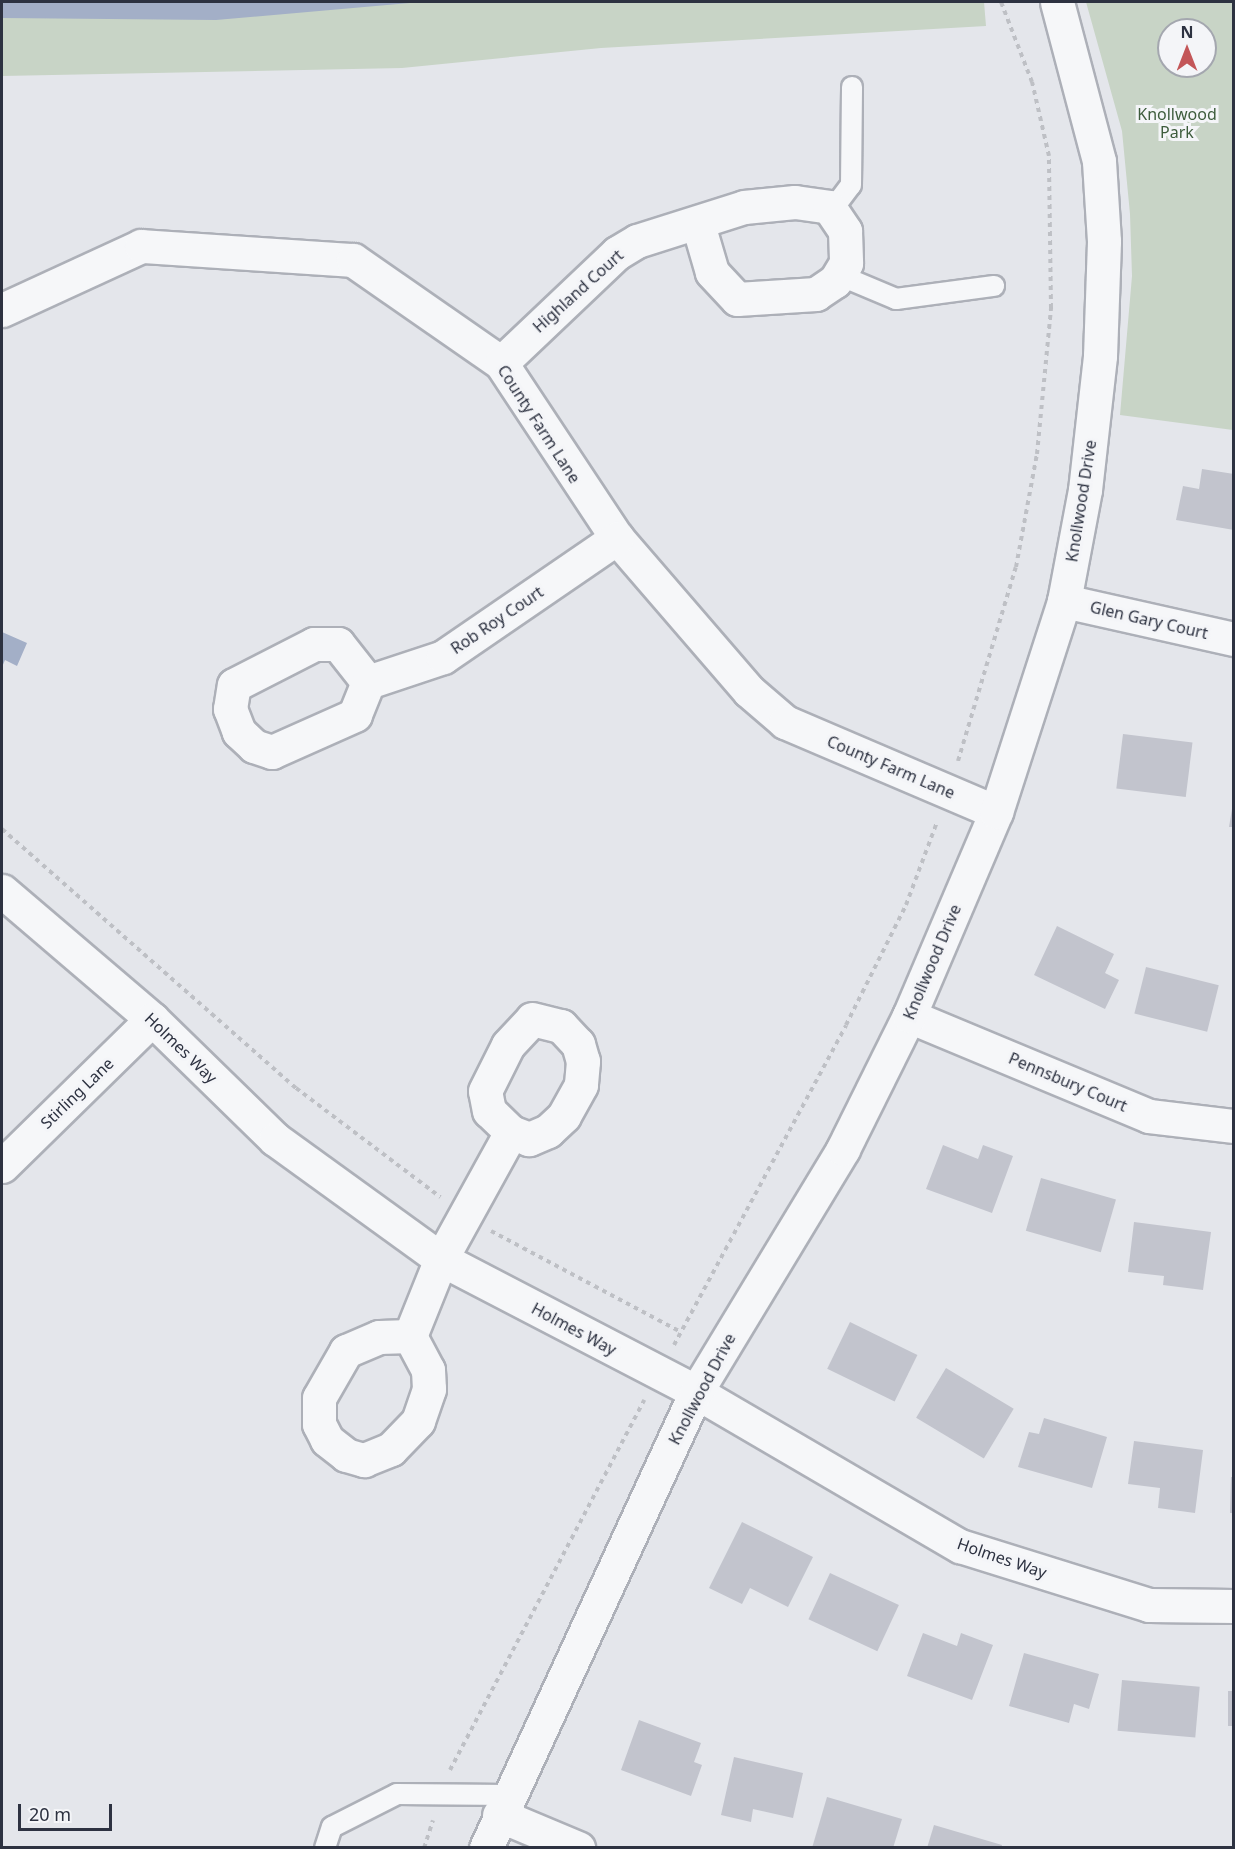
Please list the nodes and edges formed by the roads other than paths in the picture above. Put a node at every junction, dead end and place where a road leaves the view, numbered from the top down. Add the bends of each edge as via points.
1 (1057, 2) edge
2 (852, 87) dead end
3 (832, 210) junction
4 (698, 224) junction
5 (839, 275) junction
6 (994, 286) dead end
7 (2, 310) edge
8 (501, 363) junction
9 (617, 538) junction
10 (1064, 601) junction
11 (1233, 639) edge
12 (368, 682) dead end
13 (996, 812) junction
14 (2, 891) edge
15 (909, 1016) junction
16 (152, 1019) junction
17 (1233, 1126) edge
18 (511, 1132) dead end
19 (2, 1166) edge
20 (441, 1259) junction
21 (410, 1336) dead end
22 (696, 1392) junction
23 (1233, 1606) edge
24 (504, 1805) junction
25 (325, 1848) edge
26 (486, 1848) edge
27 (578, 1848) edge

1 - 10 street, Knollwood Drive via 1099,161 1104,241 1100,356 1085,490
2 - 3 lane via 851,185
3 - 4 street, Highland Court via 795,202 744,207
3 - 5 street via 848,242
4 - 5 street via 712,272 737,299 816,294
4 - 8 street, Highland Court via 637,241 617,253
5 - 6 lane via 896,299
7 - 8 street, County Farm Lane via 141,246 353,260
8 - 9 street, County Farm Lane
9 - 12 street, Rob Roy Court via 443,657
9 - 13 street, County Farm Lane via 749,691 785,722
10 - 11 street, Glen Gary Court
10 - 13 street, Knollwood Drive
13 - 15 street, Knollwood Drive
14 - 16 street, Holmes Way
15 - 17 street, Pennsbury Court via 1149,1116
15 - 22 street, Knollwood Drive via 843,1149
16 - 19 street, Stirling Lane
16 - 20 street, Holmes Way via 274,1139
18 - 20 street
20 - 21 street
20 - 22 street, Holmes Way
22 - 23 street, Holmes Way via 960,1546 1149,1605
22 - 24 street, Knollwood Drive
24 - 25 lane via 443,1791 397,1794 356,1811 333,1827
24 - 26 street, Knollwood Drive
24 - 27 street

